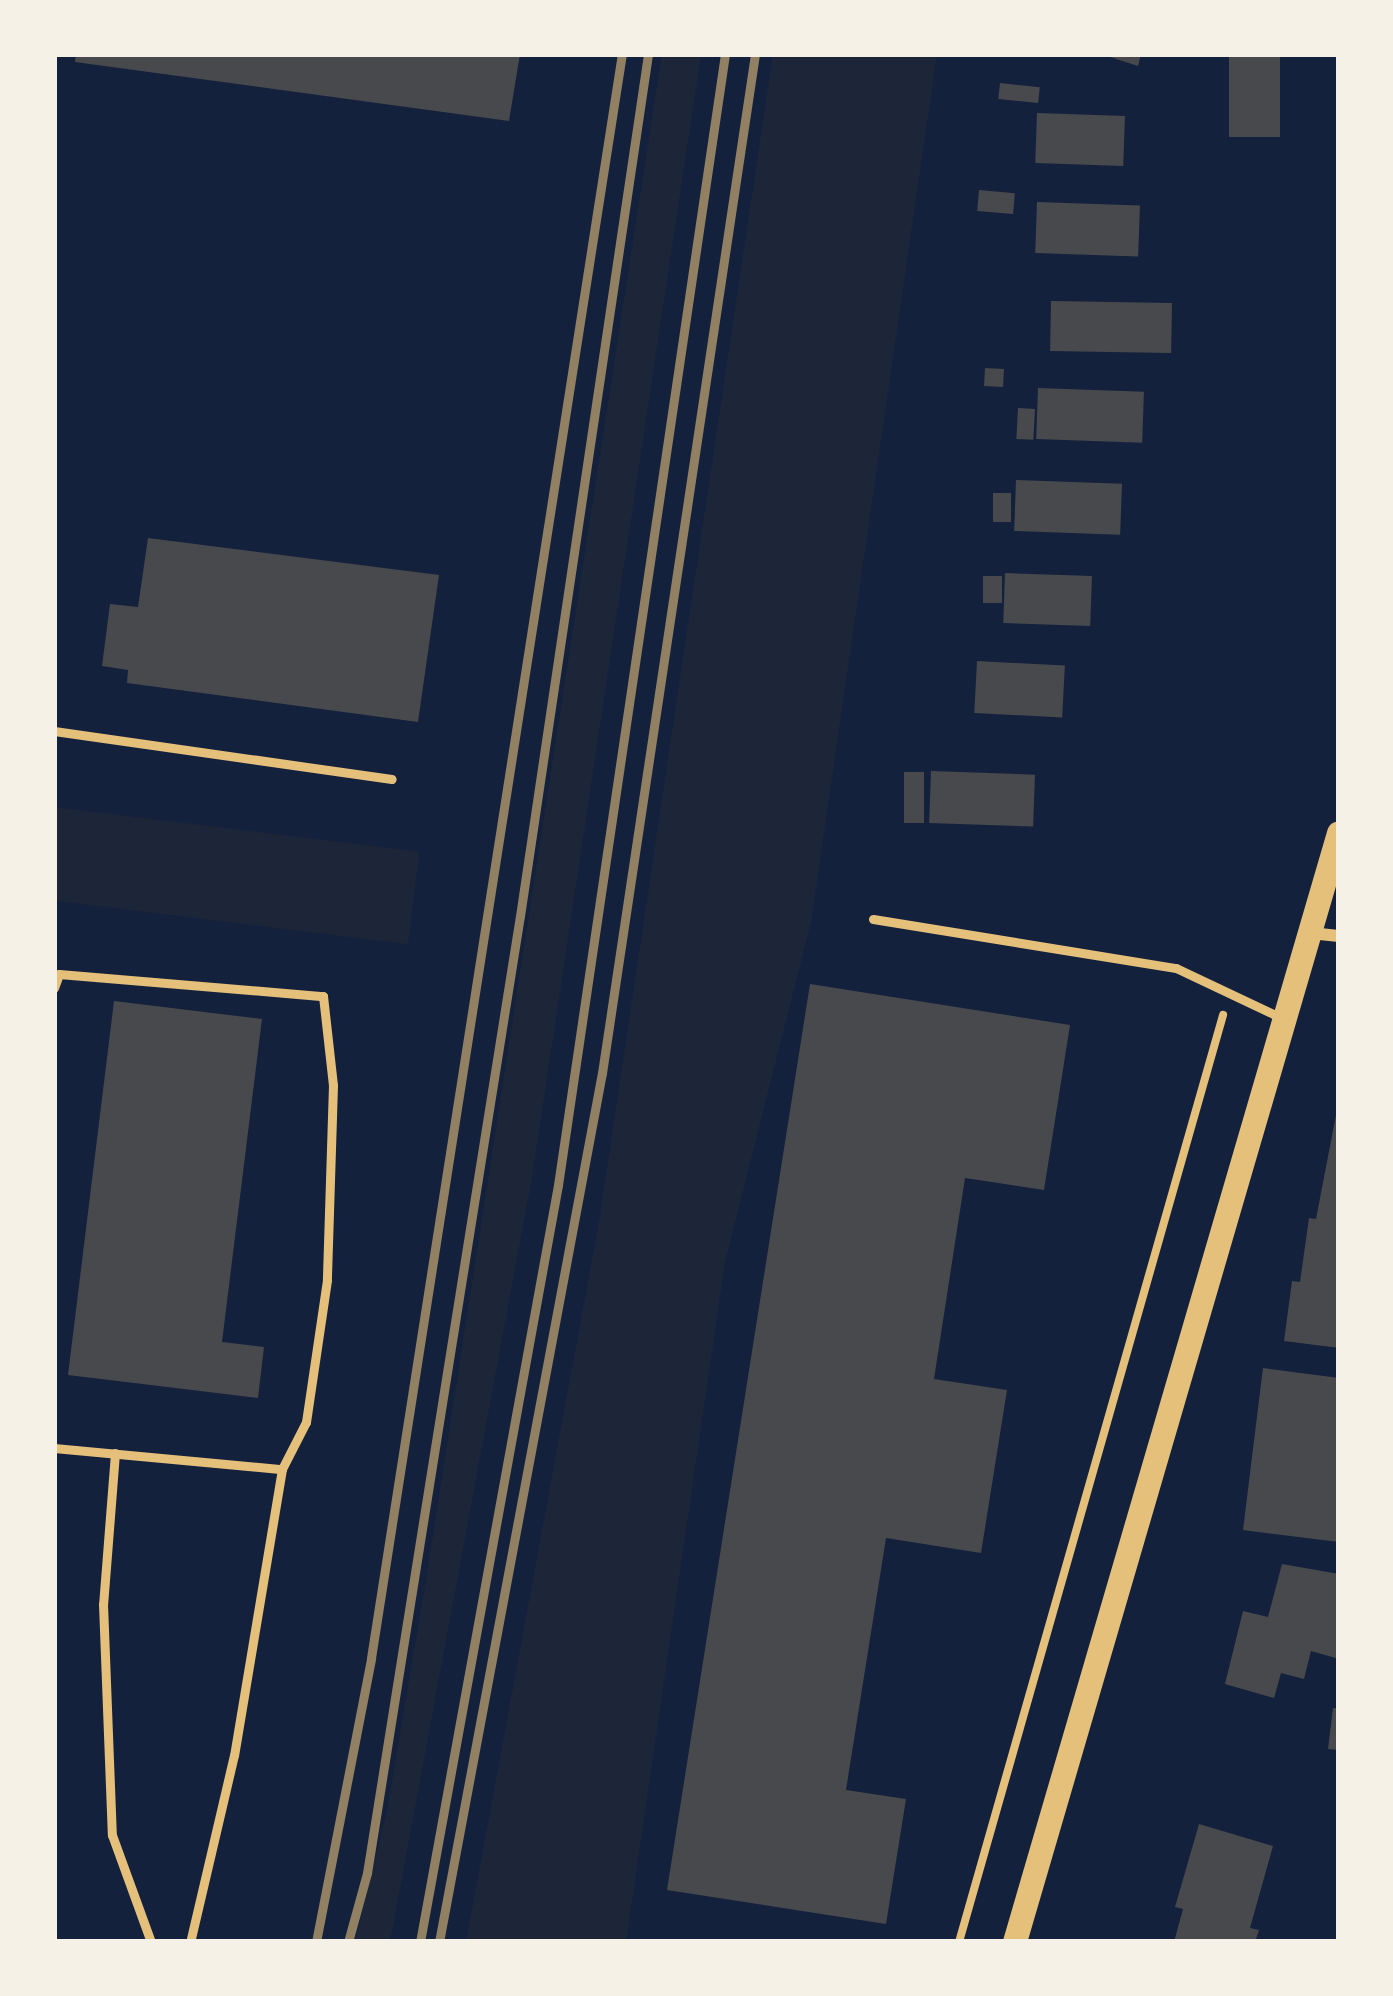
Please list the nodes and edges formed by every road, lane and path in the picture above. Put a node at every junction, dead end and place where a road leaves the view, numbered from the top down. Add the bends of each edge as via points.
1 (54, 731) edge
2 (392, 779) dead end
3 (1339, 833) edge
4 (873, 920) dead end
5 (1306, 933) junction
6 (1339, 936) edge
7 (54, 988) edge
8 (1231, 994) junction
9 (1282, 1018) junction
10 (54, 1448) edge
11 (115, 1454) junction
12 (282, 1469) junction
13 (151, 1942) edge
14 (190, 1942) edge
15 (959, 1942) edge
16 (1015, 1942) edge

1 - 2 lane
3 - 5 main road
4 - 8 lane via 1176,968
5 - 6 street
5 - 9 main road
7 - 12 lane via 58,974 322,996 333,1084 327,1280 306,1421
8 - 9 lane
8 - 15 path
9 - 16 main road
10 - 11 lane
11 - 12 lane
11 - 13 lane via 103,1604 112,1835
12 - 14 lane via 234,1755

